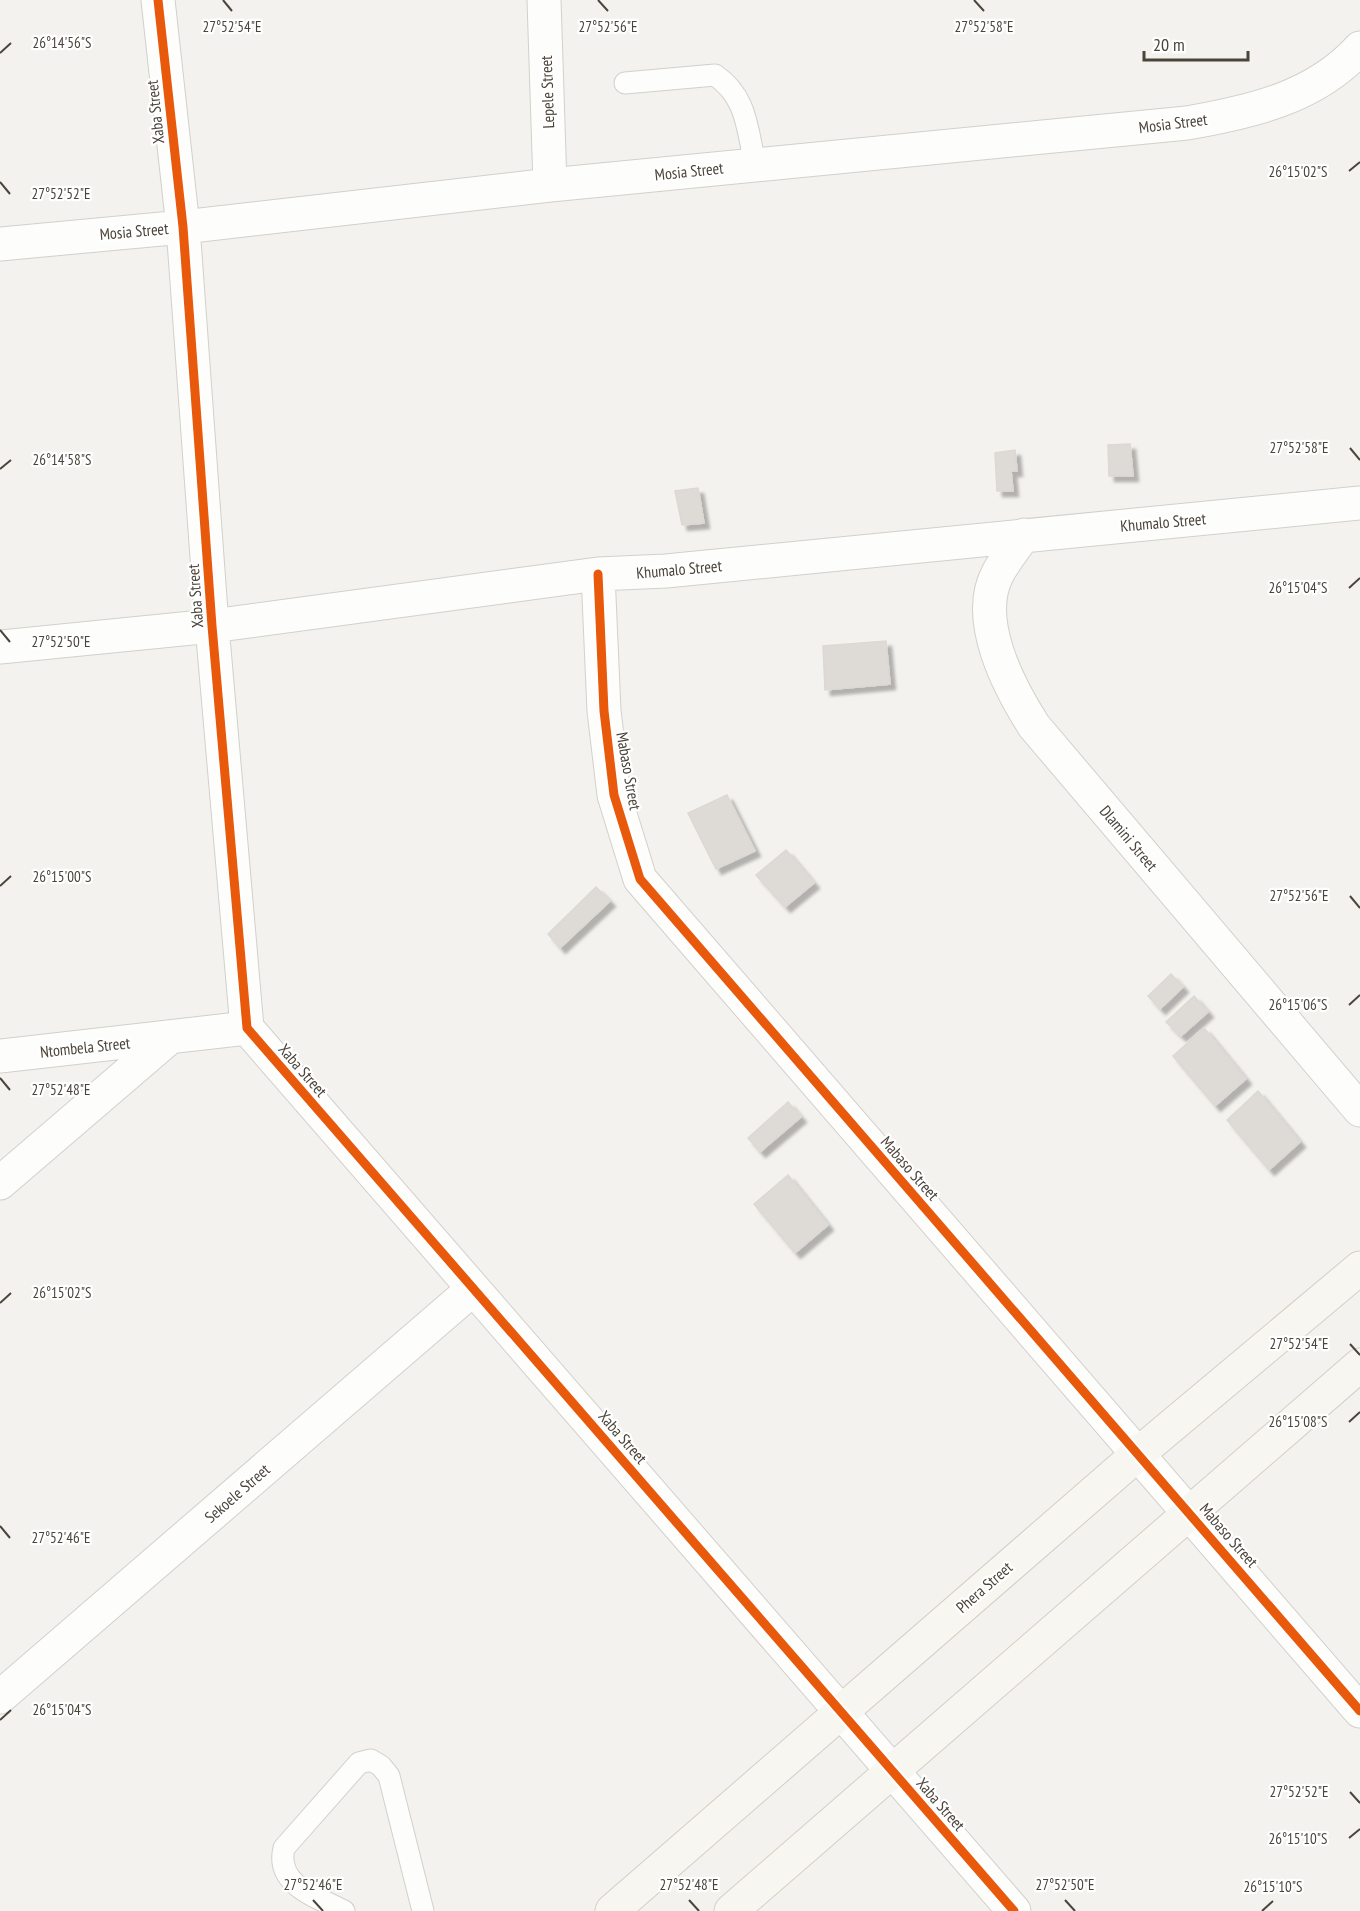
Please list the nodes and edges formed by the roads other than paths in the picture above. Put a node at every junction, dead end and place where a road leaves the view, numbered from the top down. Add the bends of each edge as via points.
1 (158, 0) edge
2 (544, 0) edge
3 (1360, 48) edge
4 (625, 83) dead end
5 (755, 164) junction
6 (550, 185) junction
7 (183, 227) junction
8 (0, 244) edge
9 (1360, 503) edge
10 (1024, 535) junction
11 (598, 574) junction
12 (212, 626) junction
13 (0, 646) edge
14 (247, 1028) junction
15 (169, 1038) junction
16 (0, 1056) edge
17 (1360, 1110) edge
18 (0, 1184) edge
19 (1360, 1268) edge
20 (473, 1288) junction
21 (1360, 1365) edge
22 (1138, 1454) junction
23 (1191, 1513) junction
24 (0, 1697) edge
25 (842, 1710) junction
26 (1360, 1711) edge
27 (892, 1770) junction
28 (344, 1911) edge
29 (423, 1911) edge
30 (612, 1911) edge
31 (731, 1911) edge
32 (1014, 1911) edge

1 - 7 street, Xaba Street
2 - 6 street, Lepele Street
3 - 5 street, Mosia Street via 1326,77 1281,102 1233,115 1187,123
4 - 5 lane via 715,75 729,84 741,101
5 - 6 street, Mosia Street
6 - 7 street, Mosia Street
7 - 8 street, Mosia Street
7 - 12 street, Xaba Street
9 - 10 street, Khumalo Street
10 - 11 street, Khumalo Street via 666,571
10 - 17 street, Dlamini Street via 997,575 990,620 1004,673 1016,699 1034,726
11 - 12 street, Khumalo Street
11 - 22 street, Mabaso Street via 604,711 614,795 640,879
12 - 13 street, Khumalo Street
12 - 14 street, Xaba Street
14 - 15 street, Ntombela Street
14 - 20 street, Xaba Street
15 - 16 street, Ntombela Street
15 - 18 street, Ntombela Street
19 - 22 street, Phera Street
20 - 24 street, Sekoele Street
20 - 25 street, Xaba Street
21 - 23 street
22 - 23 street, Mabaso Street
22 - 25 street, Phera Street
23 - 26 street, Mabaso Street
23 - 27 street
25 - 27 street, Xaba Street
25 - 30 street, Phera Street
27 - 31 street
27 - 32 street, Xaba Street
28 - 29 lane via 295,1885 281,1858 284,1848 359,1763 371,1760 389,1776

